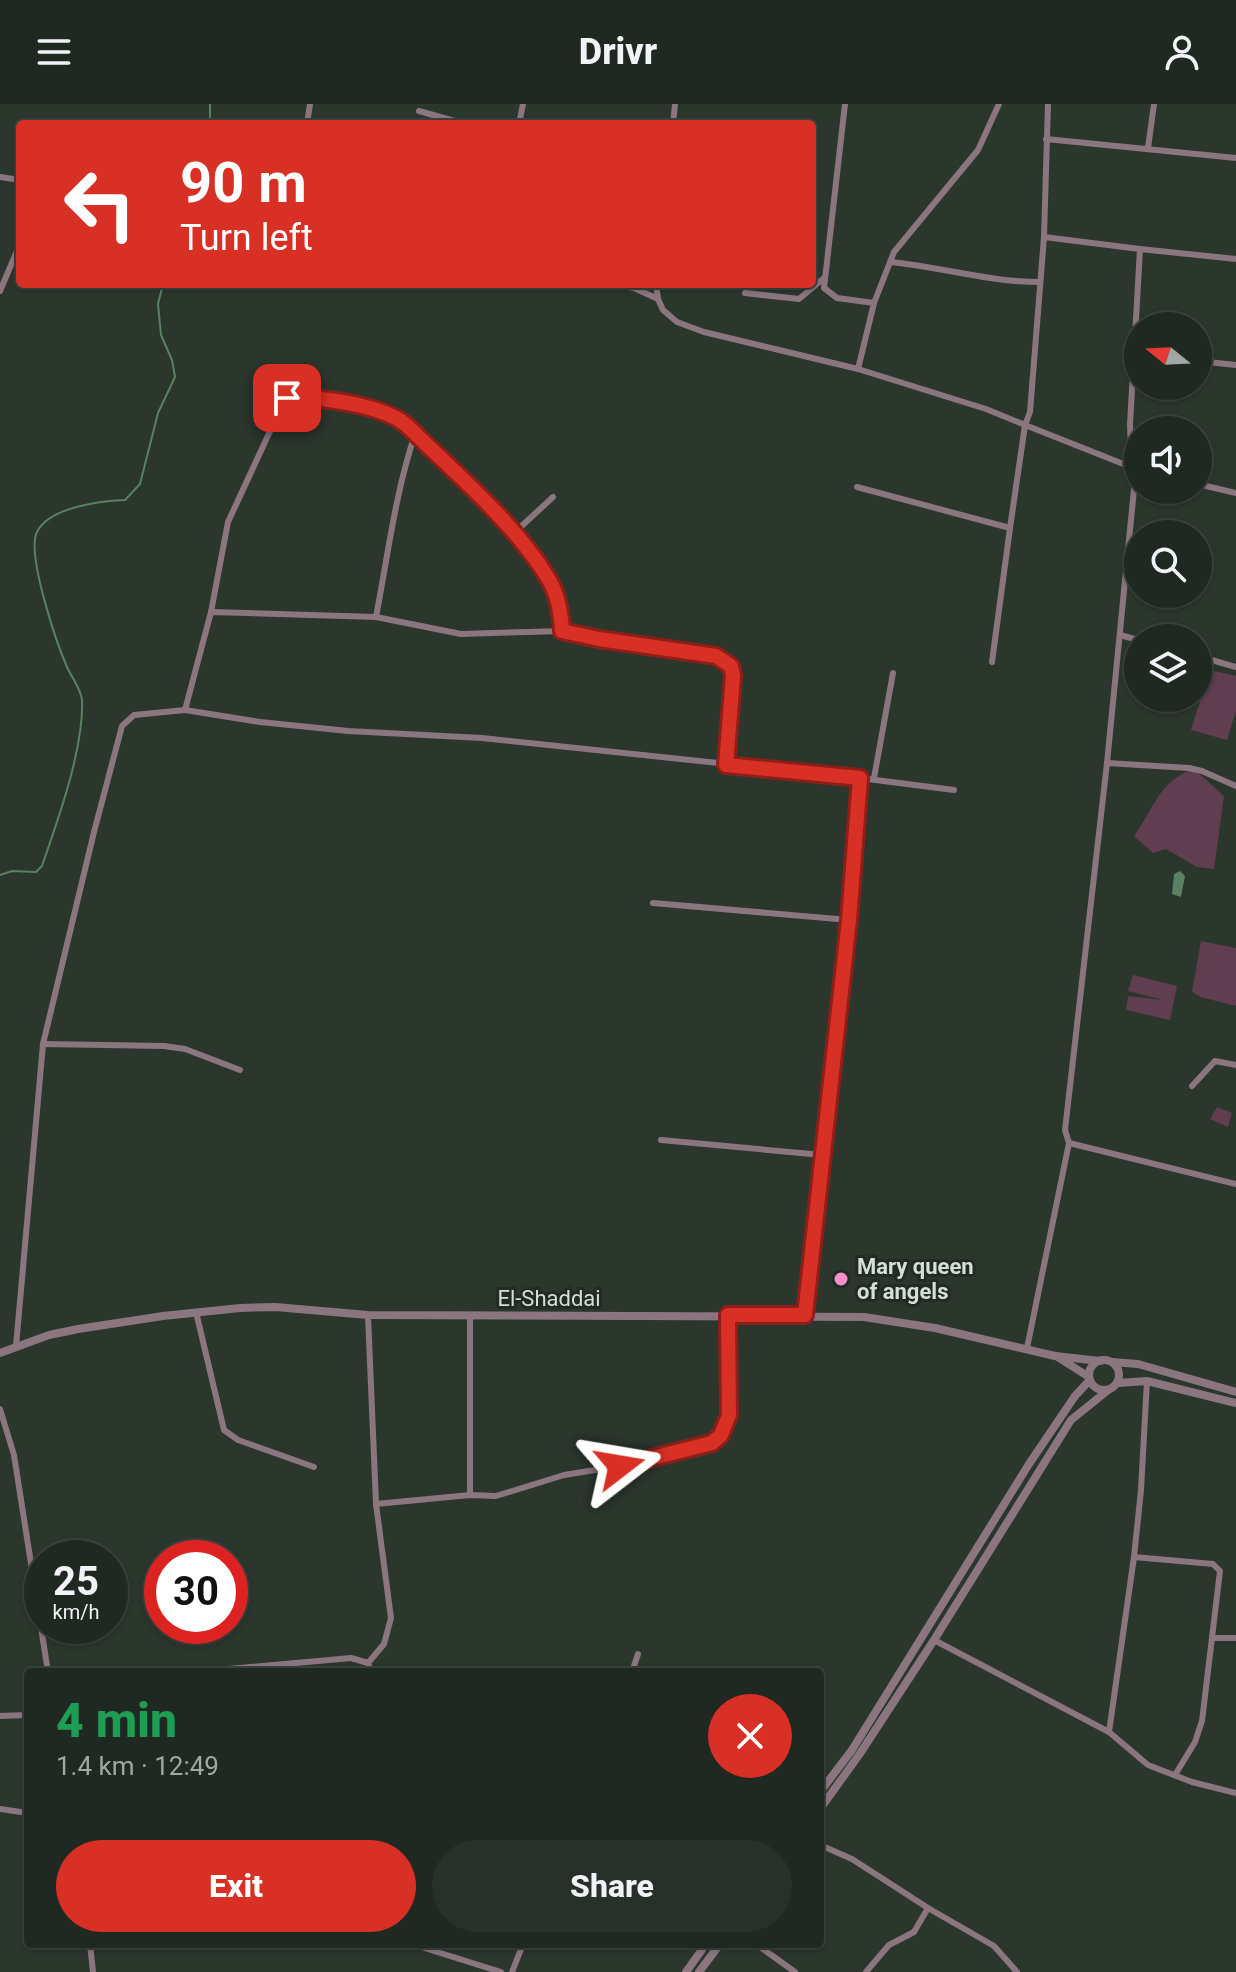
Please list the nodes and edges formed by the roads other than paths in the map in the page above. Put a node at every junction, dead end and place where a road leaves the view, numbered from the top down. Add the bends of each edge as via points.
1 (845, 104) edge
2 (999, 104) edge
3 (1048, 104) edge
4 (1154, 104) edge
5 (419, 111) dead end
6 (451, 120) edge
7 (1046, 139) junction
8 (1148, 148) junction
9 (1236, 158) edge
10 (1044, 237) junction
11 (1140, 249) junction
12 (16, 253) edge
13 (1236, 259) edge
14 (890, 262) junction
15 (824, 278) junction
16 (1040, 282) junction
17 (816, 285) edge
18 (634, 288) edge
19 (657, 288) edge
20 (812, 288) edge
21 (0, 291) edge
22 (745, 293) dead end
23 (658, 299) junction
24 (874, 303) junction
25 (1138, 312) edge
26 (1212, 362) edge
27 (1236, 365) edge
28 (858, 369) junction
29 (1025, 425) junction
30 (415, 434) junction
31 (1124, 464) edge
32 (857, 487) dead end
33 (1212, 487) edge
34 (1236, 493) edge
35 (553, 497) dead end
36 (1133, 504) edge
37 (1010, 528) junction
38 (513, 534) junction
39 (211, 612) junction
40 (376, 617) junction
41 (562, 631) junction
42 (1120, 635) junction
43 (1124, 636) edge
44 (1212, 660) edge
45 (992, 662) dead end
46 (1236, 667) edge
47 (893, 673) dead end
48 (185, 710) junction
49 (1107, 763) junction
50 (726, 765) junction
51 (860, 778) junction
52 (874, 778) junction
53 (1236, 786) edge
54 (954, 790) dead end
55 (653, 903) dead end
56 (849, 920) junction
57 (43, 1044) junction
58 (1236, 1065) edge
59 (240, 1070) dead end
60 (1192, 1086) dead end
61 (661, 1140) dead end
62 (1069, 1143) junction
63 (822, 1155) junction
64 (1236, 1184) edge
65 (196, 1312) junction
66 (368, 1315) junction
67 (728, 1315) junction
68 (805, 1315) junction
69 (470, 1316) junction
70 (16, 1346) junction
71 (1027, 1348) junction
72 (0, 1353) edge
73 (1055, 1356) junction
74 (1100, 1361) junction
75 (1112, 1362) junction
76 (1089, 1378) junction
77 (1147, 1381) junction
78 (1118, 1383) junction
79 (1107, 1391) junction
80 (1236, 1392) edge
81 (1236, 1403) edge
82 (0, 1409) edge
83 (314, 1467) dead end
84 (470, 1495) junction
85 (376, 1504) junction
86 (990, 1538) junction
87 (1134, 1557) junction
88 (1212, 1638) junction
89 (1236, 1638) edge
90 (934, 1640) junction
91 (638, 1654) dead end
92 (368, 1663) junction
93 (47, 1668) edge
94 (240, 1668) edge
95 (370, 1668) edge
96 (633, 1668) edge
97 (24, 1715) edge
98 (0, 1716) edge
99 (1109, 1732) junction
100 (856, 1753) junction
101 (1175, 1775) junction
102 (824, 1788) edge
103 (1236, 1793) edge
104 (824, 1803) edge
105 (0, 1809) edge
106 (24, 1812) edge
107 (824, 1847) edge
108 (928, 1908) junction
109 (90, 1948) edge
110 (425, 1948) edge
111 (521, 1948) edge
112 (703, 1948) edge
113 (717, 1948) edge
114 (762, 1948) edge
115 (93, 1972) edge
116 (501, 1972) edge
117 (512, 1972) edge
118 (686, 1972) edge
119 (699, 1972) edge
120 (795, 1972) edge
121 (866, 1972) edge
122 (1017, 1972) edge

1 - 15 street
2 - 14 street via 978,150
3 - 7 street
4 - 8 street
5 - 6 street
7 - 8 street
7 - 10 street
8 - 9 street
10 - 11 street
10 - 16 street
11 - 13 street
11 - 25 street
12 - 21 street
14 - 16 street via 1009,282
14 - 24 street
15 - 17 street
15 - 24 street via 824,288 837,298
16 - 29 street
18 - 23 street
19 - 23 street
20 - 22 street via 799,299
23 - 28 street via 677,322 704,332
24 - 28 street
26 - 27 street
28 - 29 street
29 - 31 street
29 - 37 street
30 - 38 street
30 - 39 street via 399,419 364,408 287,398 228,522
30 - 40 street via 396,502
32 - 37 street
33 - 34 street
35 - 38 street
36 - 42 street
37 - 45 street
38 - 41 street via 549,580
39 - 40 street
39 - 48 street
40 - 41 street via 461,634
41 - 50 street via 725,660 733,676
42 - 43 street
42 - 49 street
44 - 46 street
47 - 52 street
48 - 50 street via 348,731 482,738
48 - 57 street via 134,715 122,726
49 - 53 street via 1189,768
49 - 62 street via 1065,1130
50 - 51 street
51 - 52 street
51 - 56 street
52 - 54 street
55 - 56 street
56 - 63 street
57 - 59 street via 164,1046
57 - 70 street
58 - 60 street via 1215,1061
61 - 63 street
62 - 64 street
62 - 71 street
63 - 68 street
65 - 66 street, El-Shaddai via 275,1307
65 - 70 street, El-Shaddai via 78,1329
65 - 83 street via 224,1430
66 - 69 street, El-Shaddai
66 - 85 street
67 - 68 street, El-Shaddai
67 - 69 street, El-Shaddai
67 - 84 street via 729,1415 712,1443 564,1475 496,1496
68 - 71 street, El-Shaddai via 864,1317
69 - 84 street
70 - 72 street, El-Shaddai
71 - 73 street, El-Shaddai
73 - 74 street, El-Shaddai
73 - 76 street
74 - 75 street
74 - 76 street
75 - 78 street
75 - 80 street via 1138,1364
76 - 79 street via 1098,1390
76 - 86 street
77 - 78 street
77 - 81 street
77 - 87 street
78 - 79 street
79 - 86 street via 1071,1420
82 - 93 street via 14,1455
84 - 85 street
85 - 92 street via 391,1618 384,1644
86 - 90 street
86 - 100 street
87 - 88 street via 1217,1566
87 - 99 street
88 - 89 street
88 - 101 street via 1202,1721
90 - 99 street
90 - 100 street
91 - 96 street
92 - 94 street via 351,1658
92 - 95 street
97 - 98 street
99 - 101 street via 1148,1765
100 - 102 street
100 - 104 street
101 - 103 street
105 - 106 street
107 - 108 street
108 - 121 street via 917,1929 889,1945
108 - 122 street via 994,1946
109 - 115 street
110 - 116 street
111 - 117 street
112 - 118 street
113 - 119 street
114 - 120 street

